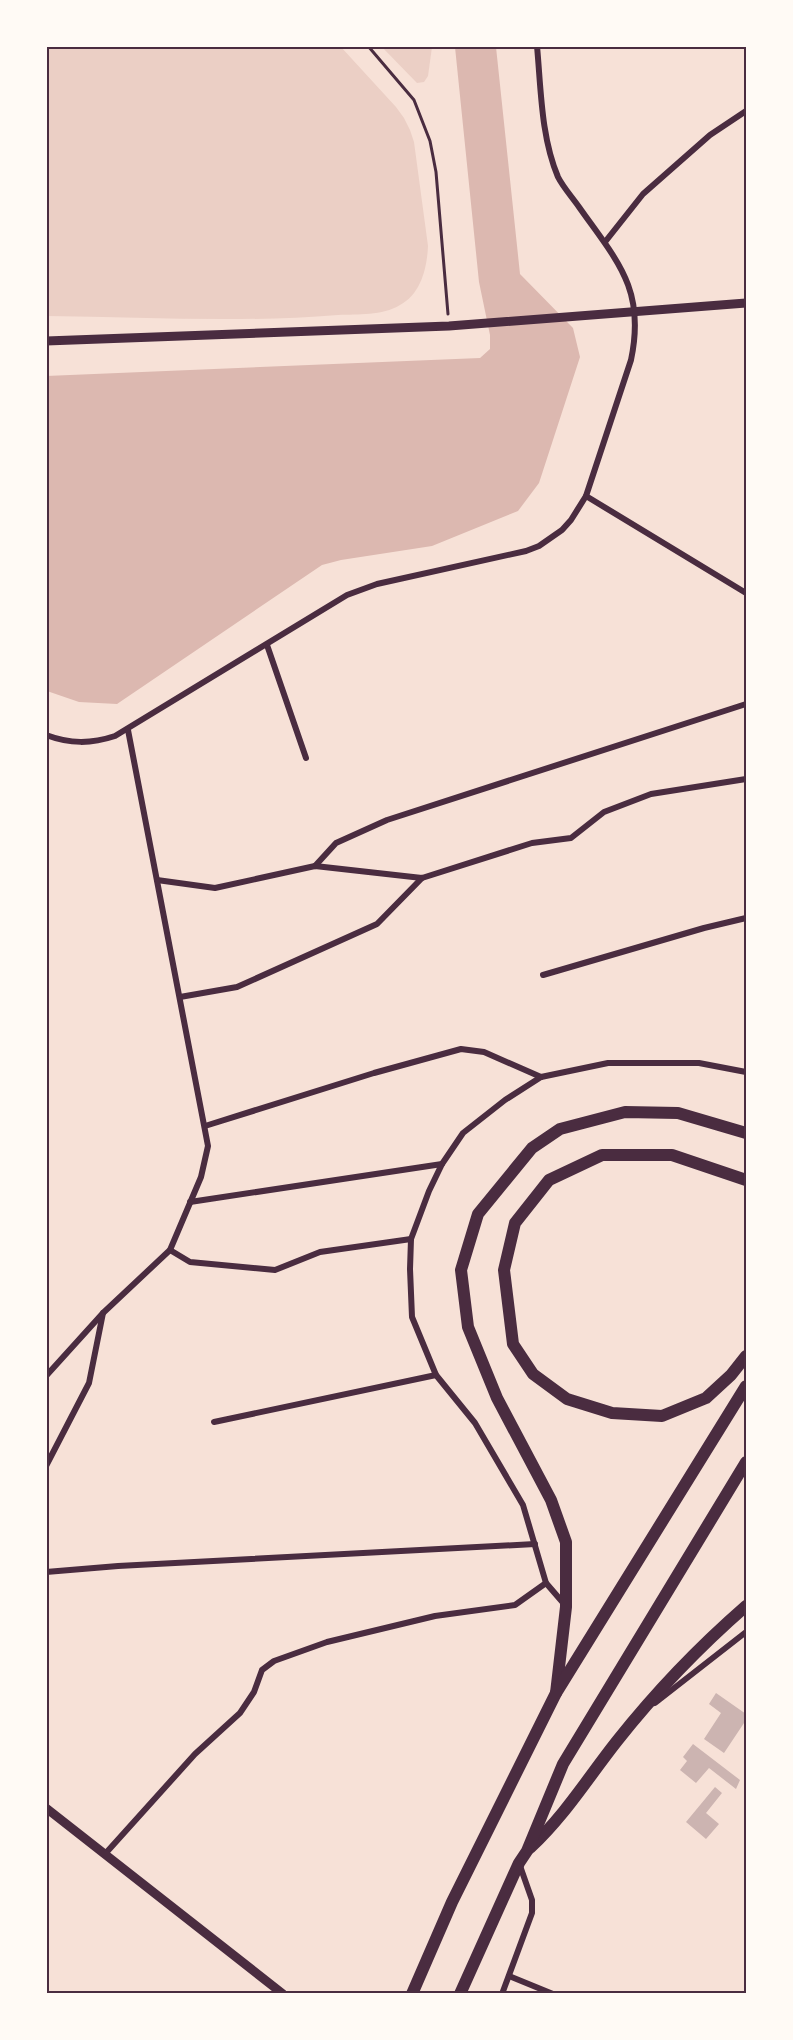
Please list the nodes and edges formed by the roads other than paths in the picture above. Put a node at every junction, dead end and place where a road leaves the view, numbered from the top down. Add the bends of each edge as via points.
1 (537, 46) edge
2 (747, 111) edge
3 (605, 242) junction
4 (747, 303) edge
5 (634, 310) junction
6 (46, 341) edge
7 (586, 496) junction
8 (747, 593) edge
9 (267, 645) junction
10 (747, 704) edge
11 (128, 730) junction
12 (46, 735) edge
13 (306, 758) dead end
14 (747, 779) edge
15 (315, 866) junction
16 (422, 878) junction
17 (157, 880) junction
18 (747, 918) edge
19 (543, 975) dead end
20 (180, 997) junction
21 (747, 1072) edge
22 (541, 1077) junction
23 (204, 1126) junction
24 (747, 1133) edge
25 (442, 1164) junction
26 (747, 1180) edge
27 (190, 1202) junction
28 (411, 1239) junction
29 (170, 1250) junction
30 (104, 1314) junction
31 (747, 1356) edge
32 (436, 1375) junction
33 (46, 1376) edge
34 (747, 1386) edge
35 (214, 1422) dead end
36 (747, 1462) edge
37 (46, 1466) edge
38 (535, 1544) junction
39 (46, 1572) edge
40 (546, 1583) junction
41 (747, 1606) edge
42 (566, 1607) junction
43 (745, 1636) edge
44 (556, 1693) junction
45 (638, 1716) junction
46 (46, 1808) edge
47 (527, 1851) junction
48 (105, 1854) junction
49 (519, 1863) junction
50 (509, 1976) junction
51 (283, 1994) edge
52 (412, 1994) edge
53 (460, 1994) edge
54 (502, 1994) edge
55 (553, 1994) edge

1 - 3 street via 545,127 559,179
2 - 3 street via 710,135 643,194
3 - 5 street via 625,275
4 - 5 street
5 - 6 street via 449,326
5 - 7 street via 631,360
7 - 8 street
7 - 9 street via 571,520 539,546 361,589
9 - 11 street
9 - 13 street
10 - 15 street via 387,820 336,843
11 - 12 street via 87,742
11 - 17 street
14 - 16 street via 651,794 604,813 571,838 532,843
15 - 16 street
15 - 17 street via 215,888
16 - 20 street via 377,924 237,987
17 - 20 street
18 - 19 street
20 - 23 street
21 - 22 street via 699,1063 608,1063
22 - 23 street via 484,1052 461,1049
22 - 25 street via 463,1133
23 - 27 street via 208,1146
24 - 42 highway via 678,1113 625,1112 560,1129 532,1148 478,1214 461,1270 468,1327 497,1398 551,1500 566,1542
25 - 27 street
25 - 28 street
26 - 31 highway via 672,1155 602,1155 549,1179 515,1223 504,1270 513,1344 533,1374 567,1399 612,1413 662,1416 706,1398
27 - 29 street
28 - 29 street via 320,1252 275,1270 190,1262
28 - 32 street via 412,1317
29 - 30 street
30 - 33 street
30 - 37 street via 88,1383
32 - 35 street
32 - 38 street via 475,1423 523,1504
34 - 44 highway
36 - 47 highway via 563,1764
38 - 39 street
38 - 40 street
40 - 42 street
40 - 48 street via 515,1605 435,1616 327,1642 274,1661 262,1670 240,1713 195,1754
41 - 45 highway via 709,1638
42 - 44 highway
43 - 45 street
44 - 52 highway via 452,1902
45 - 47 highway via 562,1815
46 - 48 street
47 - 49 highway
48 - 51 street
49 - 50 street via 532,1907
49 - 53 highway
50 - 54 street
50 - 55 street

